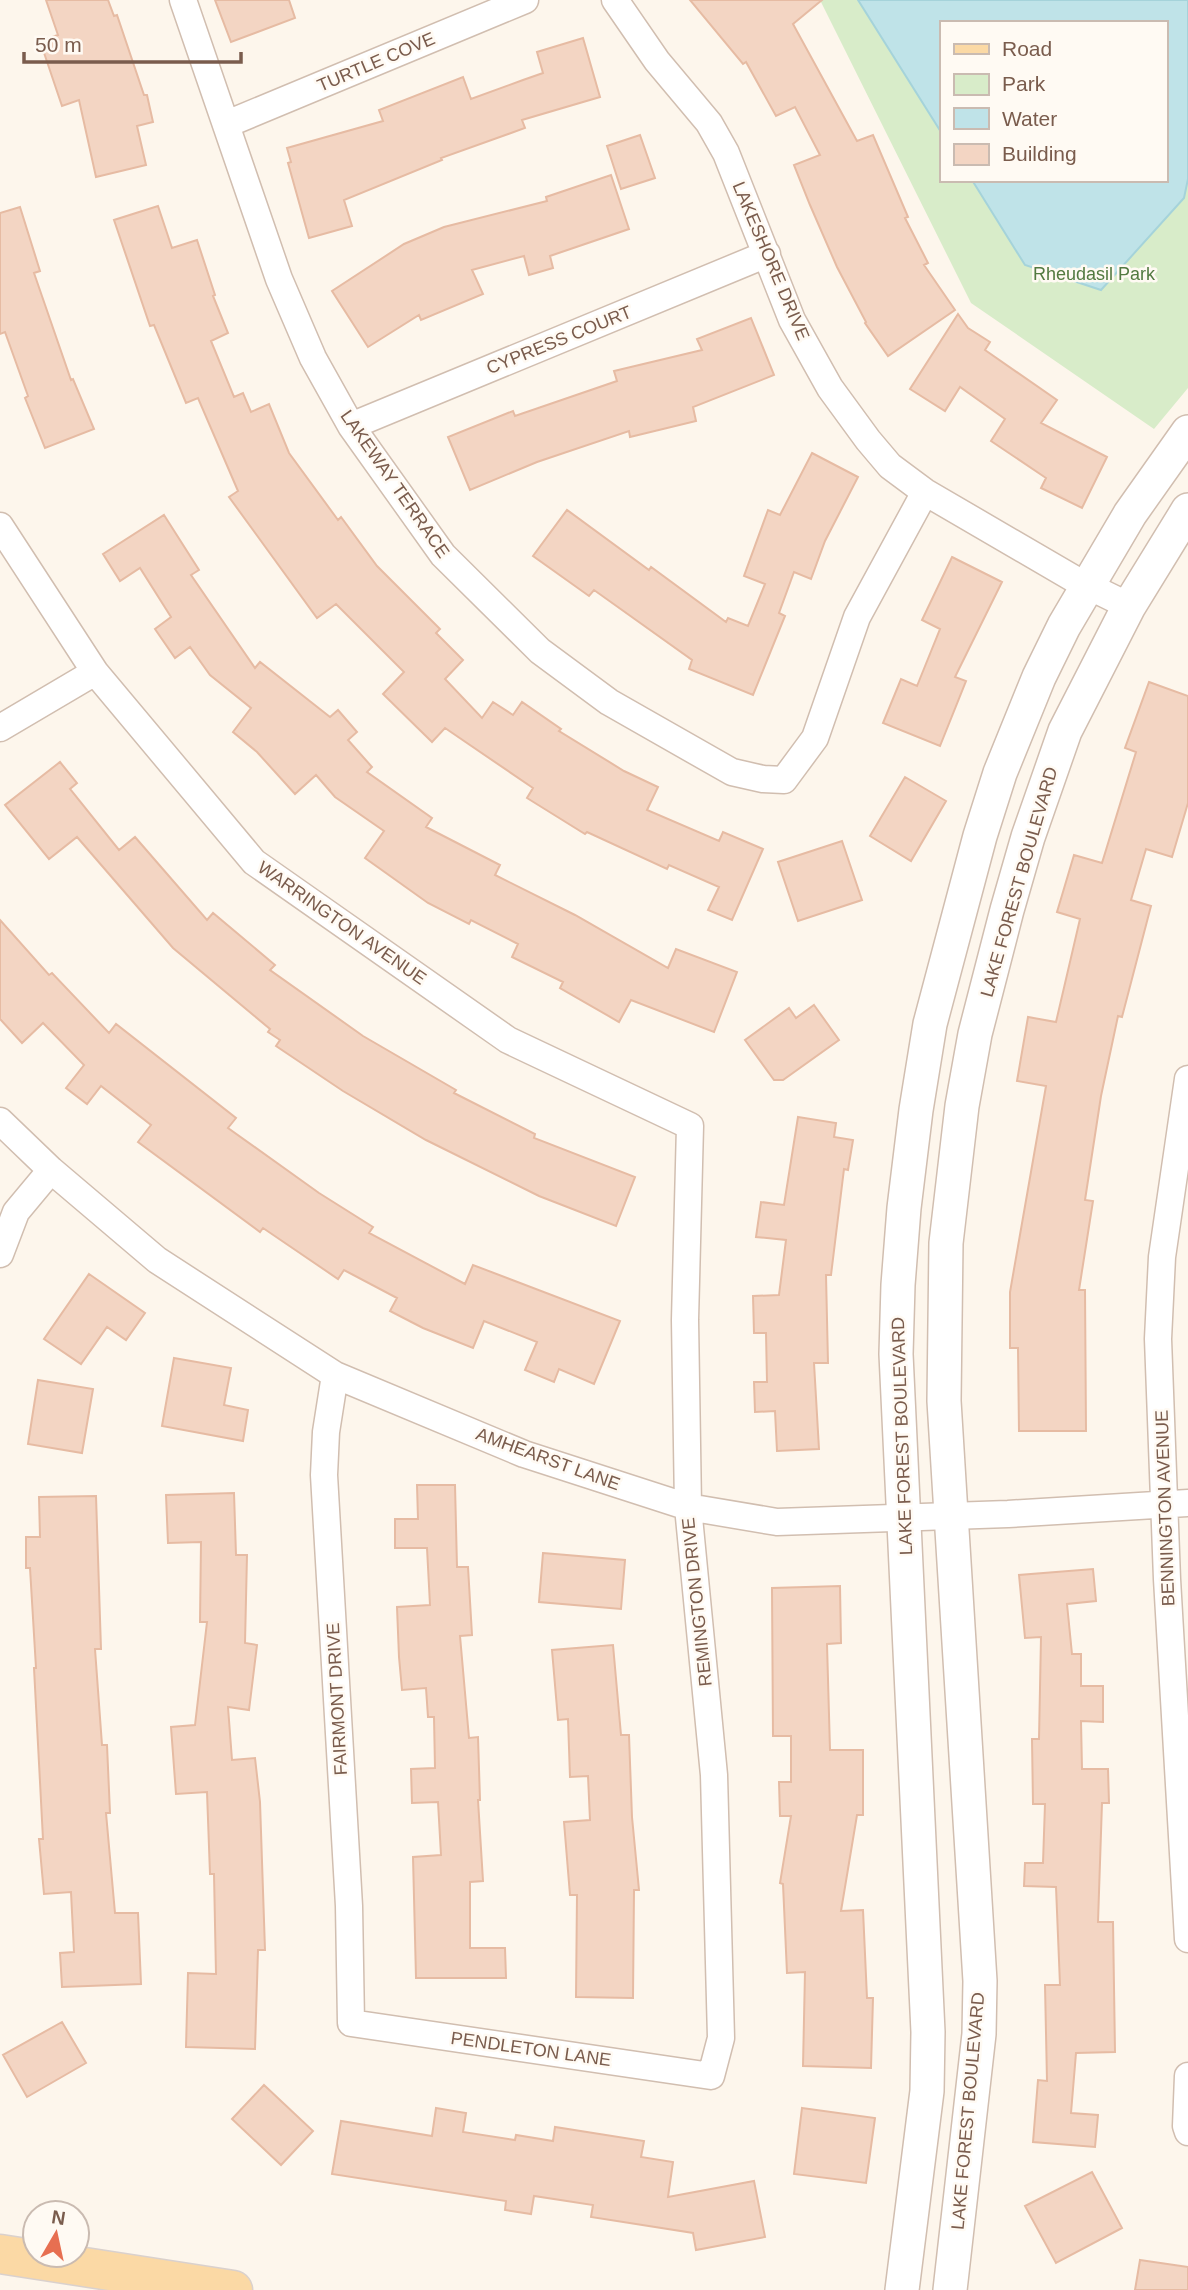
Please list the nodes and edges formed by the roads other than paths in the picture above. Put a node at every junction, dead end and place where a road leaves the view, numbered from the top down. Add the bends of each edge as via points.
1 (183, 0) edge
2 (525, 0) edge
3 (615, 0) edge
4 (227, 124) junction
5 (766, 254) junction
6 (351, 426) junction
7 (1188, 432) edge
8 (925, 492) junction
9 (1188, 510) edge
10 (0, 526) edge
11 (1088, 586) junction
12 (1129, 606) junction
13 (95, 672) junction
14 (0, 729) edge
15 (1188, 1079) edge
16 (0, 1121) edge
17 (690, 1126) joint
18 (51, 1170) junction
19 (0, 1254) edge
20 (335, 1375) junction
21 (1176, 1504) edge
22 (688, 1507) junction
23 (951, 1516) junction
24 (905, 1517) junction
25 (1188, 1940) edge
26 (351, 2023) joint
27 (711, 2076) joint
28 (1188, 2076) edge
29 (1187, 2129) edge
30 (0, 2254) edge
31 (233, 2290) edge
32 (902, 2290) edge
33 (950, 2290) edge

1 - 4 street, LAKEWAY TERRACE
2 - 4 street, TURTLE COVE
3 - 5 street, LAKESHORE DRIVE via 657,61 709,123 726,153
4 - 6 street, LAKEWAY TERRACE via 278,279 313,358
5 - 6 street, CYPRESS COURT
5 - 8 street, LAKESHORE DRIVE via 792,320 830,388 890,466
6 - 8 street, LAKEWAY TERRACE via 443,555 540,651 609,702 732,772 763,779 784,780 815,738 857,617
7 - 11 street, LAKE FOREST BOULEVARD via 1130,514
8 - 11 street, LAKESHORE DRIVE
9 - 12 street, LAKE FOREST BOULEVARD
10 - 13 street, WARRINGTON AVENUE
11 - 12 street, LAKESHORE DRIVE
11 - 24 street, LAKE FOREST BOULEVARD via 1039,677 1000,773 930,1024 914,1123 898,1285 897,1395
12 - 23 street, LAKE FOREST BOULEVARD via 1065,730 1028,837 975,1034 946,1243 944,1401
13 - 14 street
13 - 17 street, WARRINGTON AVENUE via 254,862 508,1040
15 - 21 street, BENNINGTON AVENUE via 1161,1257 1158,1339
16 - 18 street, AMHEARST LANE
17 - 22 street, REMINGTON DRIVE via 685,1320
18 - 19 street via 16,1212
18 - 20 street, AMHEARST LANE via 157,1260
20 - 22 street, AMHEARST LANE via 524,1454
20 - 26 street, FAIRMONT DRIVE via 324,1475 349,1906
21 - 23 street, AMHEARST LANE
21 - 25 street, BENNINGTON AVENUE
22 - 24 street, AMHEARST LANE via 777,1522
22 - 27 street, REMINGTON DRIVE via 714,1775 721,2038
23 - 24 street, AMHEARST LANE
23 - 33 street, LAKE FOREST BOULEVARD via 980,1981 979,2034
24 - 32 street, LAKE FOREST BOULEVARD via 928,2032 927,2091
26 - 27 street, PENDLETON LANE
28 - 29 street
30 - 31 main road

